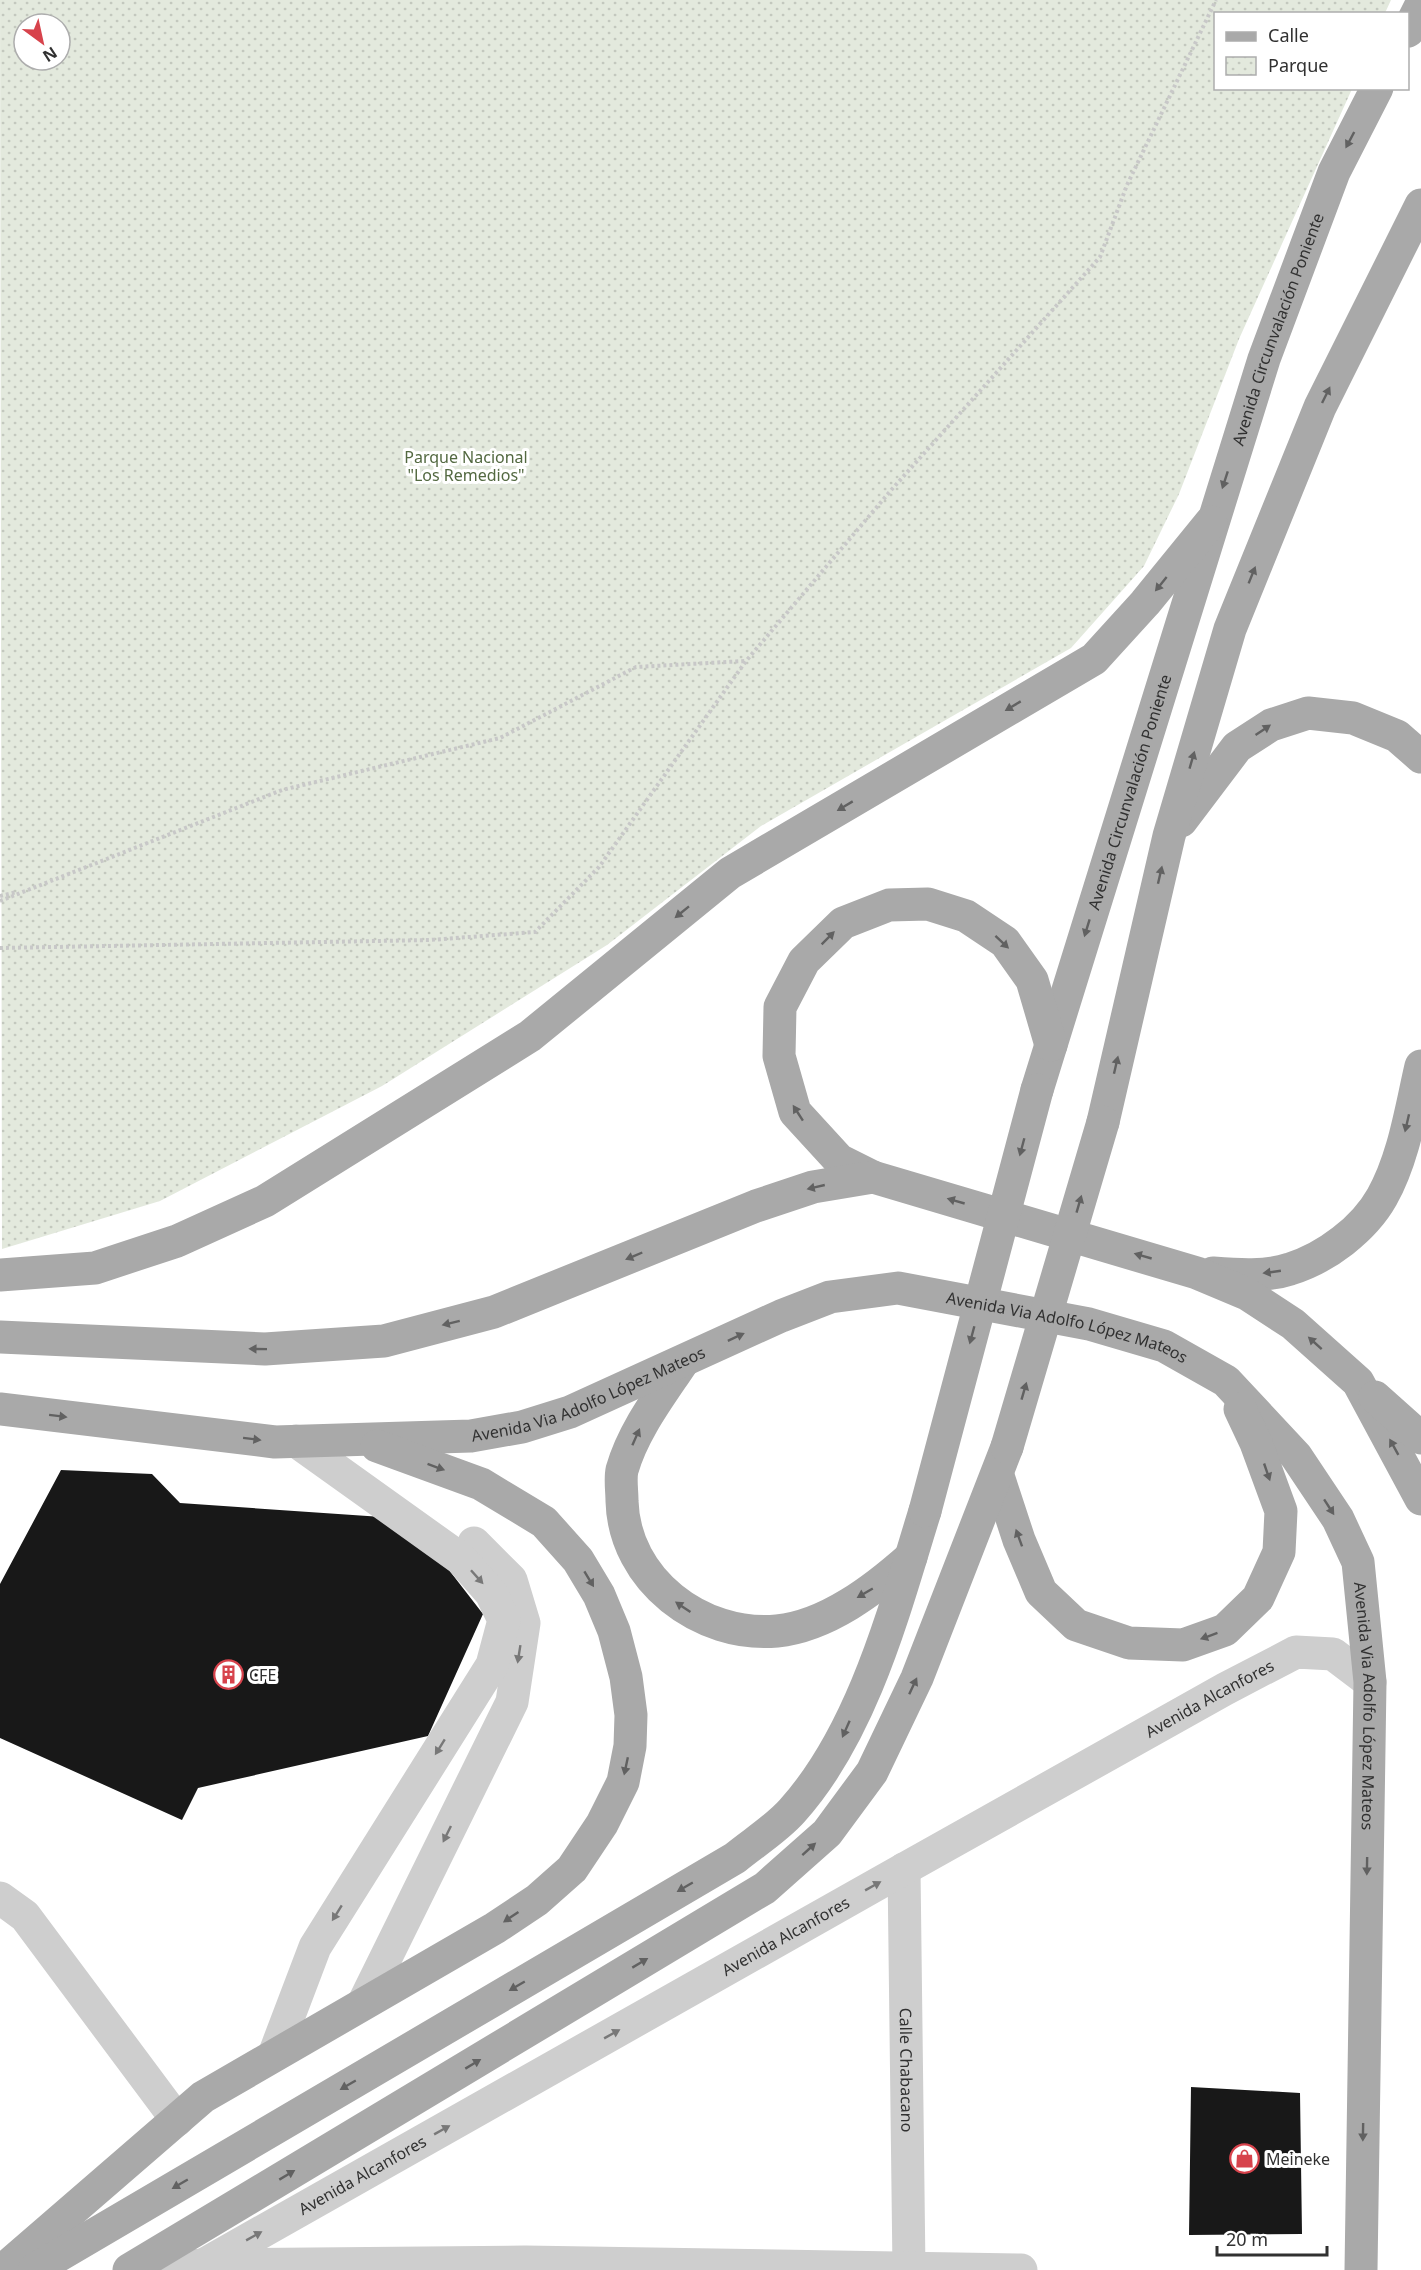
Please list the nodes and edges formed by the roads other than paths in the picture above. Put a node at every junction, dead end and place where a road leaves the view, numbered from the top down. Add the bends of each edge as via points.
1 (1421, 5) edge
2 (1409, 27) edge
3 (1376, 90) edge
4 (1421, 205) edge
5 (1211, 522) junction
6 (1421, 757) edge
7 (1169, 836) junction
8 (1051, 1045) junction
9 (1421, 1066) edge
10 (873, 1177) junction
11 (1197, 1273) junction
12 (0, 1275) edge
13 (0, 1337) edge
14 (682, 1363) junction
15 (1226, 1381) junction
16 (1358, 1382) junction
17 (0, 1409) edge
18 (1421, 1438) edge
19 (361, 1440) junction
20 (310, 1441) junction
21 (1003, 1461) junction
22 (1421, 1499) edge
23 (910, 1557) junction
24 (1370, 1682) junction
25 (904, 1869) junction
26 (0, 1898) edge
27 (364, 2002) junction
28 (274, 2055) junction
29 (177, 2120) junction
30 (203, 2265) junction
31 (525, 2266) edge
32 (3, 2270) edge
33 (34, 2270) edge
34 (129, 2270) edge
35 (149, 2270) edge
36 (909, 2270) edge
37 (1021, 2270) edge
38 (1361, 2270) edge

1 - 2 main road
3 -> 5 main road, Avenida Circunvalación Poniente via 1330,183 1264,359
7 -> 4 main road via 1230,629 1320,407
5 -> 8 main road, Avenida Circunvalación Poniente
5 -> 12 main road via 1094,658 730,873 530,1036 304,1177 265,1201 187,1237 95,1268
7 -> 6 main road via 1237,747 1271,725 1308,713 1353,718 1396,736
21 -> 7 main road, bridge via 1103,1122
10 -> 8 main road via 839,1160 795,1112 779,1056 780,1007 804,961 843,923 889,905 928,904 966,915 1005,942 1032,980
8 -> 23 main road, Avenida Circunvalación Poniente, bridge
9 -> 11 main road via 1401,1150 1382,1197 1354,1231 1326,1252 1290,1269 1246,1275
11 -> 10 main road
10 -> 13 main road via 813,1187 756,1206 494,1312 384,1341 265,1349
16 -> 11 main road via 1293,1324 1247,1294
14 -> 15 main road, Avenida Via Adolfo López Mateos via 830,1297 898,1288 1089,1323 1164,1346
14 - 19 main road, Avenida Via Adolfo López Mateos via 570,1412 522,1427 471,1436
23 -> 14 main road via 883,1582 818,1620 779,1631 727,1627 696,1616 666,1596 638,1561 622,1519 622,1471 641,1426
15 -> 21 main road via 1256,1443 1281,1511 1279,1552 1258,1598 1225,1630 1183,1646 1129,1643 1076,1624 1041,1592 1019,1540
15 -> 24 main road, Avenida Via Adolfo López Mateos via 1296,1456 1338,1519 1358,1562
16 - 18 main road
22 -> 16 main road
17 -> 20 main road, Avenida Via Adolfo López Mateos via 275,1442
19 - 20 main road, Avenida Via Adolfo López Mateos
19 -> 27 main road via 481,1484 544,1522 578,1560 599,1595 614,1631 631,1715 623,1782 602,1824 572,1869 537,1900 495,1928
20 -> 27 street via 478,1546 511,1580 524,1623 512,1702
20 -> 28 street via 461,1559 491,1593 504,1620 492,1665 315,1947
34 -> 21 main road via 765,1888 827,1833 877,1761 916,1678
23 -> 33 main road via 875,1663 837,1749 791,1812 743,1851
24 - 25 street, Avenida Alcanfores via 1333,1654 1296,1652
24 -> 38 main road, Avenida Via Adolfo López Mateos
30 -> 25 street, Avenida Alcanfores
25 - 36 street, Calle Chabacano
26 - 29 street via 25,1916
27 - 28 main road
28 - 29 main road via 204,2097
29 - 32 main road
30 - 31 street
30 - 35 street
31 - 36 street
36 - 37 street

